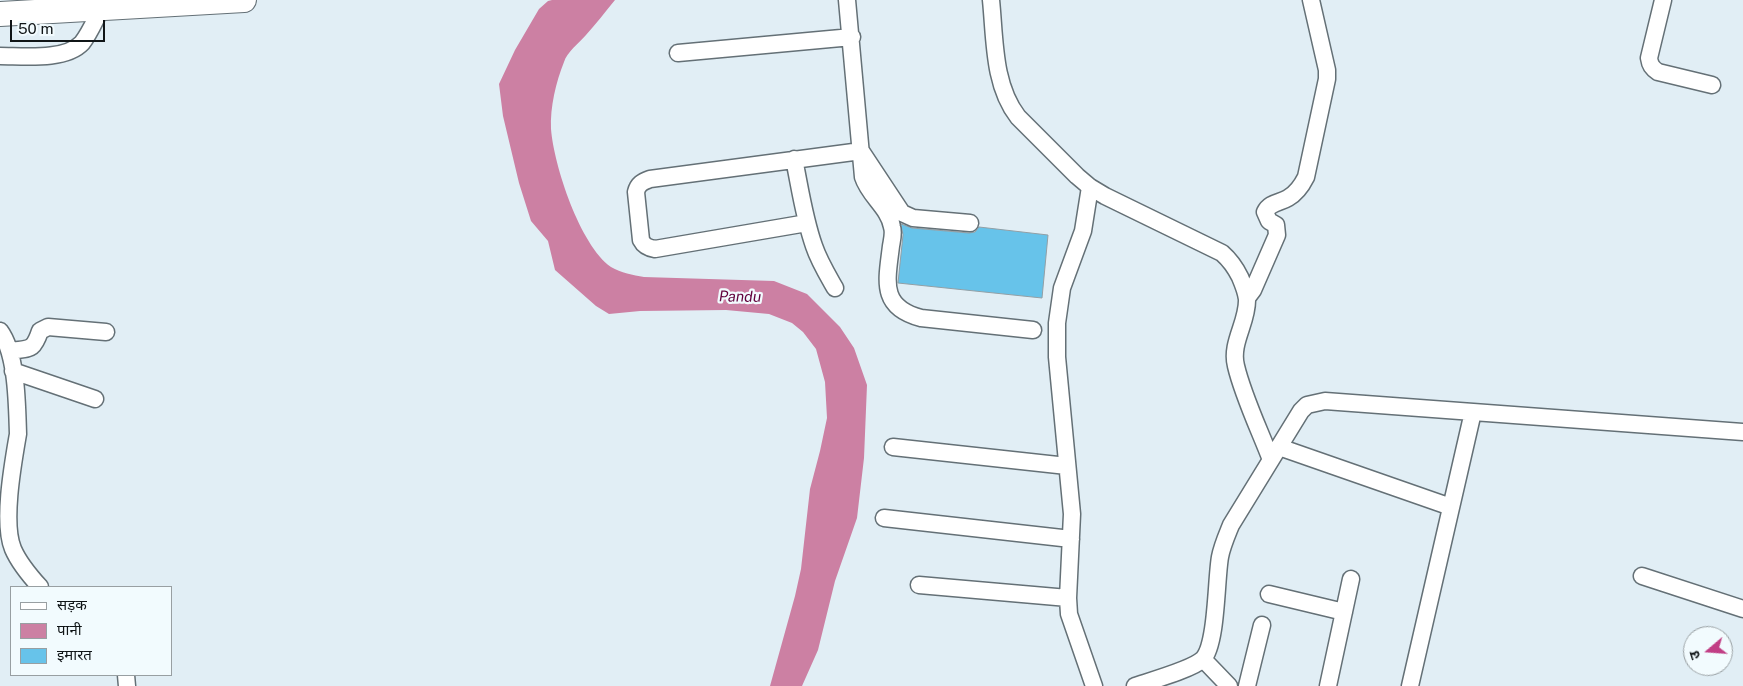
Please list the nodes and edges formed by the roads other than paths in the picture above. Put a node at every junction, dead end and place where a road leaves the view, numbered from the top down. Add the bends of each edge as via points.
1 (244, 0) edge
2 (847, 0) edge
3 (990, 0) edge
4 (1311, 0) edge
5 (1663, 0) edge
6 (101, 9) junction
7 (0, 14) edge
8 (852, 37) junction
9 (678, 53) dead end
10 (0, 56) edge
11 (1712, 85) dead end
12 (861, 151) junction
13 (794, 159) junction
14 (1090, 186) junction
15 (807, 223) junction
16 (970, 223) dead end
17 (834, 288) dead end
18 (1247, 298) junction
19 (0, 330) edge
20 (1033, 330) dead end
21 (106, 332) dead end
22 (10, 351) junction
23 (13, 371) junction
24 (95, 399) dead end
25 (1473, 412) junction
26 (1743, 432) edge
27 (893, 447) dead end
28 (1275, 453) junction
29 (1067, 466) junction
30 (1451, 507) junction
31 (884, 518) dead end
32 (1071, 539) junction
33 (5, 542) edge
34 (1642, 576) dead end
35 (1351, 579) dead end
36 (919, 585) dead end
37 (39, 586) edge
38 (1269, 594) dead end
39 (1068, 598) junction
40 (1743, 609) edge
41 (1344, 612) junction
42 (1262, 625) dead end
43 (1203, 659) junction
44 (1094, 686) edge
45 (1135, 686) edge
46 (1229, 686) edge
47 (1247, 686) edge
48 (1328, 686) edge
49 (1410, 686) edge

1 - 6 highway
2 - 8 street
3 - 14 street via 1000,76 1009,106
4 - 18 street via 1327,70 1306,177 1293,195 1271,204 1265,212 1276,226 1277,235
5 - 11 street via 1650,64 1658,72
6 - 7 highway
6 - 10 street via 81,44 72,50 44,56
8 - 9 street
8 - 12 street
12 - 13 street
12 - 16 street via 902,213 913,218
12 - 20 street via 866,184 892,227 888,290 902,310 921,318
13 - 15 street
13 - 15 street via 642,182 636,192 641,240 655,249
14 - 18 street via 1104,196 1222,253 1236,270
14 - 29 street via 1083,232 1062,288 1056,323
15 - 17 street via 821,264
18 - 28 street via 1236,345 1236,365
19 - 22 street
21 - 22 street via 48,328 40,331 33,346
22 - 23 street
23 - 24 street
23 - 33 street via 18,434
25 - 26 street
25 - 28 street via 1313,402 1301,411
25 - 30 street
27 - 29 street
28 - 30 street
28 - 43 street via 1231,524 1222,547 1211,641
29 - 32 street
30 - 49 street
31 - 32 street
32 - 39 street
33 - 37 street
34 - 40 street
35 - 41 street
36 - 39 street
38 - 41 street
39 - 44 street via 1072,625
41 - 48 street
42 - 47 street
43 - 45 street
43 - 46 street

